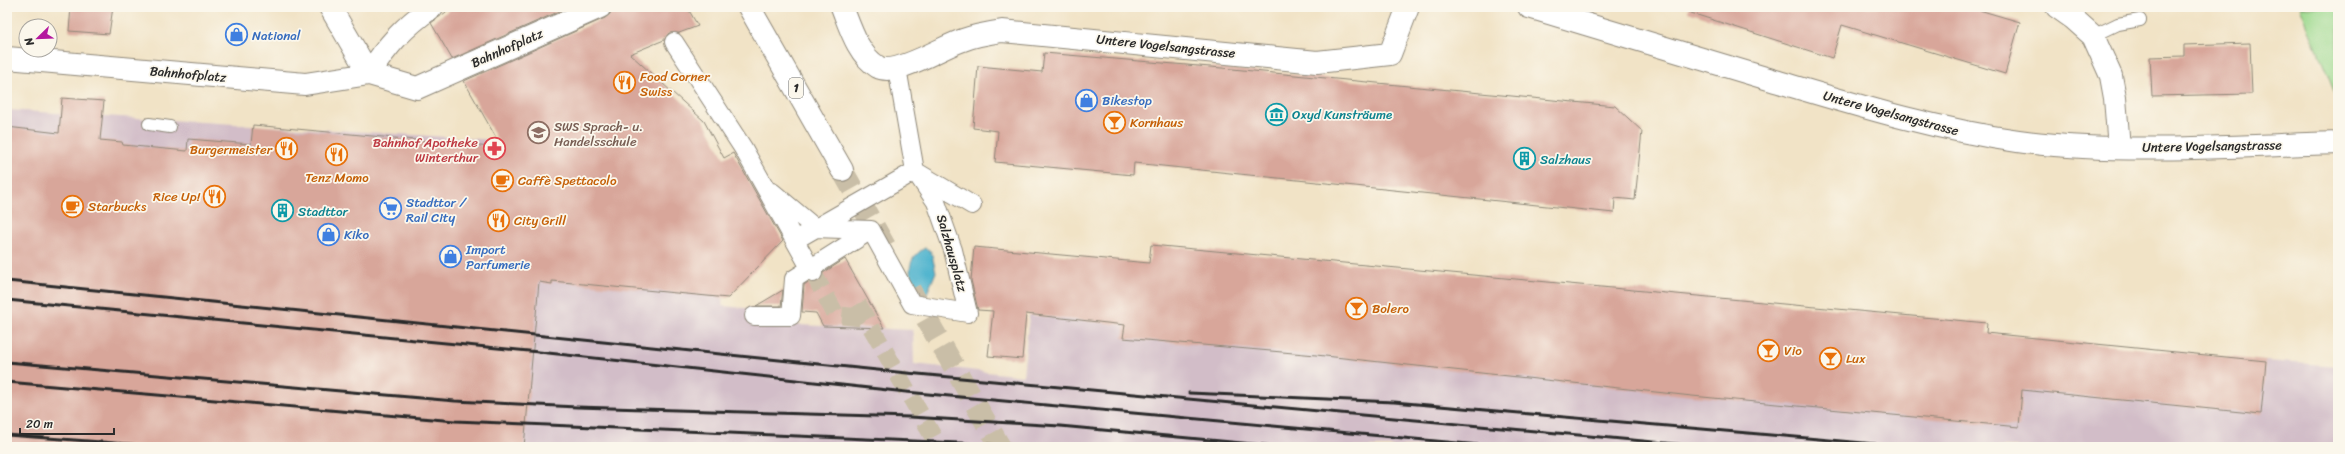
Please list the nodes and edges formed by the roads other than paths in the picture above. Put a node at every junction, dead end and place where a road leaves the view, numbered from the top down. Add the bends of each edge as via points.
1 (330, 7) edge
2 (432, 7) edge
3 (600, 7) edge
4 (750, 7) edge
5 (842, 7) edge
6 (1408, 7) edge
7 (1529, 7) edge
8 (2057, 7) edge
9 (2140, 20) dead end
10 (2093, 36) junction
11 (674, 42) dead end
12 (7, 58) edge
13 (897, 68) junction
14 (369, 74) junction
15 (149, 124) dead end
16 (170, 127) dead end
17 (2338, 143) edge
18 (2119, 148) junction
19 (842, 170) tunnel mouth
20 (915, 171) junction
21 (763, 183) junction
22 (972, 205) dead end
23 (815, 228) junction
24 (871, 230) junction
25 (795, 240) junction
26 (812, 271) junction
27 (754, 316) dead end

1 - 14 street
2 - 14 street via 409,24 387,46
3 - 14 street, Bahnhofplatz via 417,88
4 - 19 street, 1
5 - 13 street, Untere Vogelsangstrasse via 858,44 872,62 882,69
6 - 13 street, Untere Vogelsangstrasse via 1390,54 1317,62 1002,31 962,40
7 - 18 street, Untere Vogelsangstrasse via 1914,122 2020,141
8 - 10 street via 2074,18
9 - 10 lane via 2118,24
10 - 18 street via 2111,76
11 - 21 street
12 - 14 street, Bahnhofplatz via 305,84
13 - 20 street
15 - 16 lane
17 - 18 street, Untere Vogelsangstrasse
20 - 22 street
20 - 23 street
20 - 24 street, Salzhausplatz via 936,202 953,250 968,313 912,304
21 - 23 street
21 - 25 street
23 - 24 street
23 - 25 street
24 - 26 street via 833,259
25 - 26 street
26 - 27 street via 794,279 792,316

